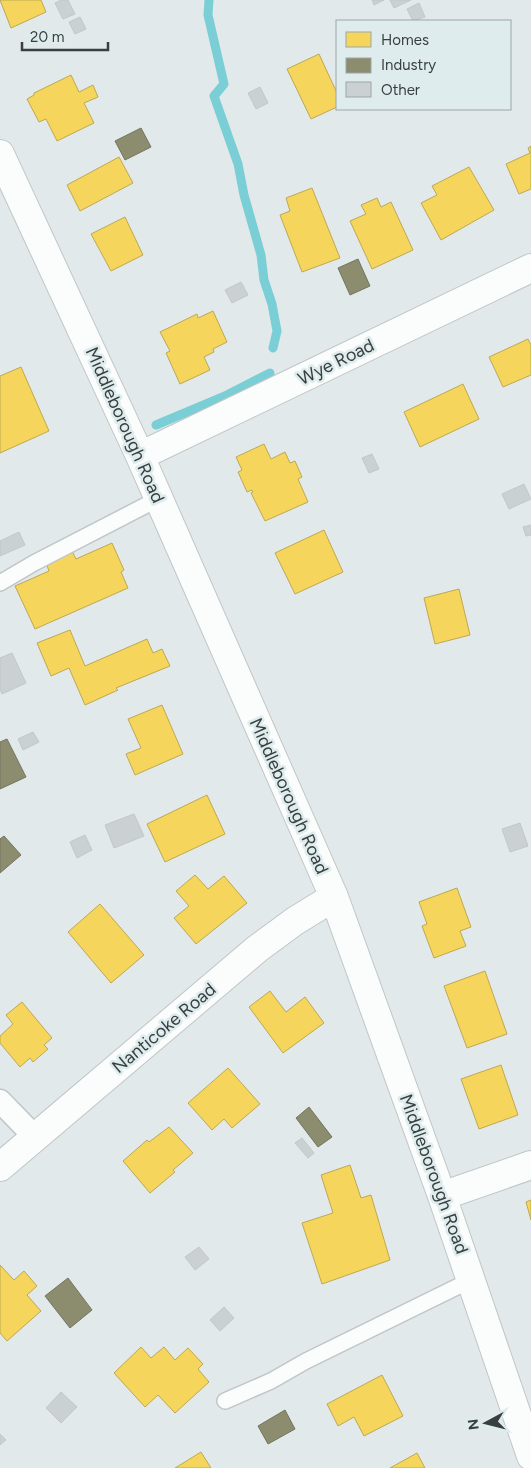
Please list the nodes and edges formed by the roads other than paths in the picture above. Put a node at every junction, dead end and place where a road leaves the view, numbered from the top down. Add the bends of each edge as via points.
1 (0, 154) edge
2 (531, 268) edge
3 (140, 456) junction
4 (158, 499) junction
5 (0, 583) edge
6 (334, 898) junction
7 (0, 1101) edge
8 (35, 1137) junction
9 (531, 1165) edge
10 (0, 1166) edge
11 (442, 1196) junction
12 (471, 1280) junction
13 (225, 1400) dead end
14 (531, 1456) edge

1 - 3 street, Middleborough Road
2 - 3 street, Wye Road
3 - 4 street, Middleborough Road
4 - 5 lane
4 - 6 street, Middleborough Road
6 - 8 street, Nanticoke Road via 257,949
6 - 11 street, Middleborough Road
7 - 8 street
8 - 10 street, Nanticoke Road
9 - 11 street
11 - 12 street, Middleborough Road
12 - 13 lane via 306,1361 271,1382
12 - 14 street, Middleborough Road

